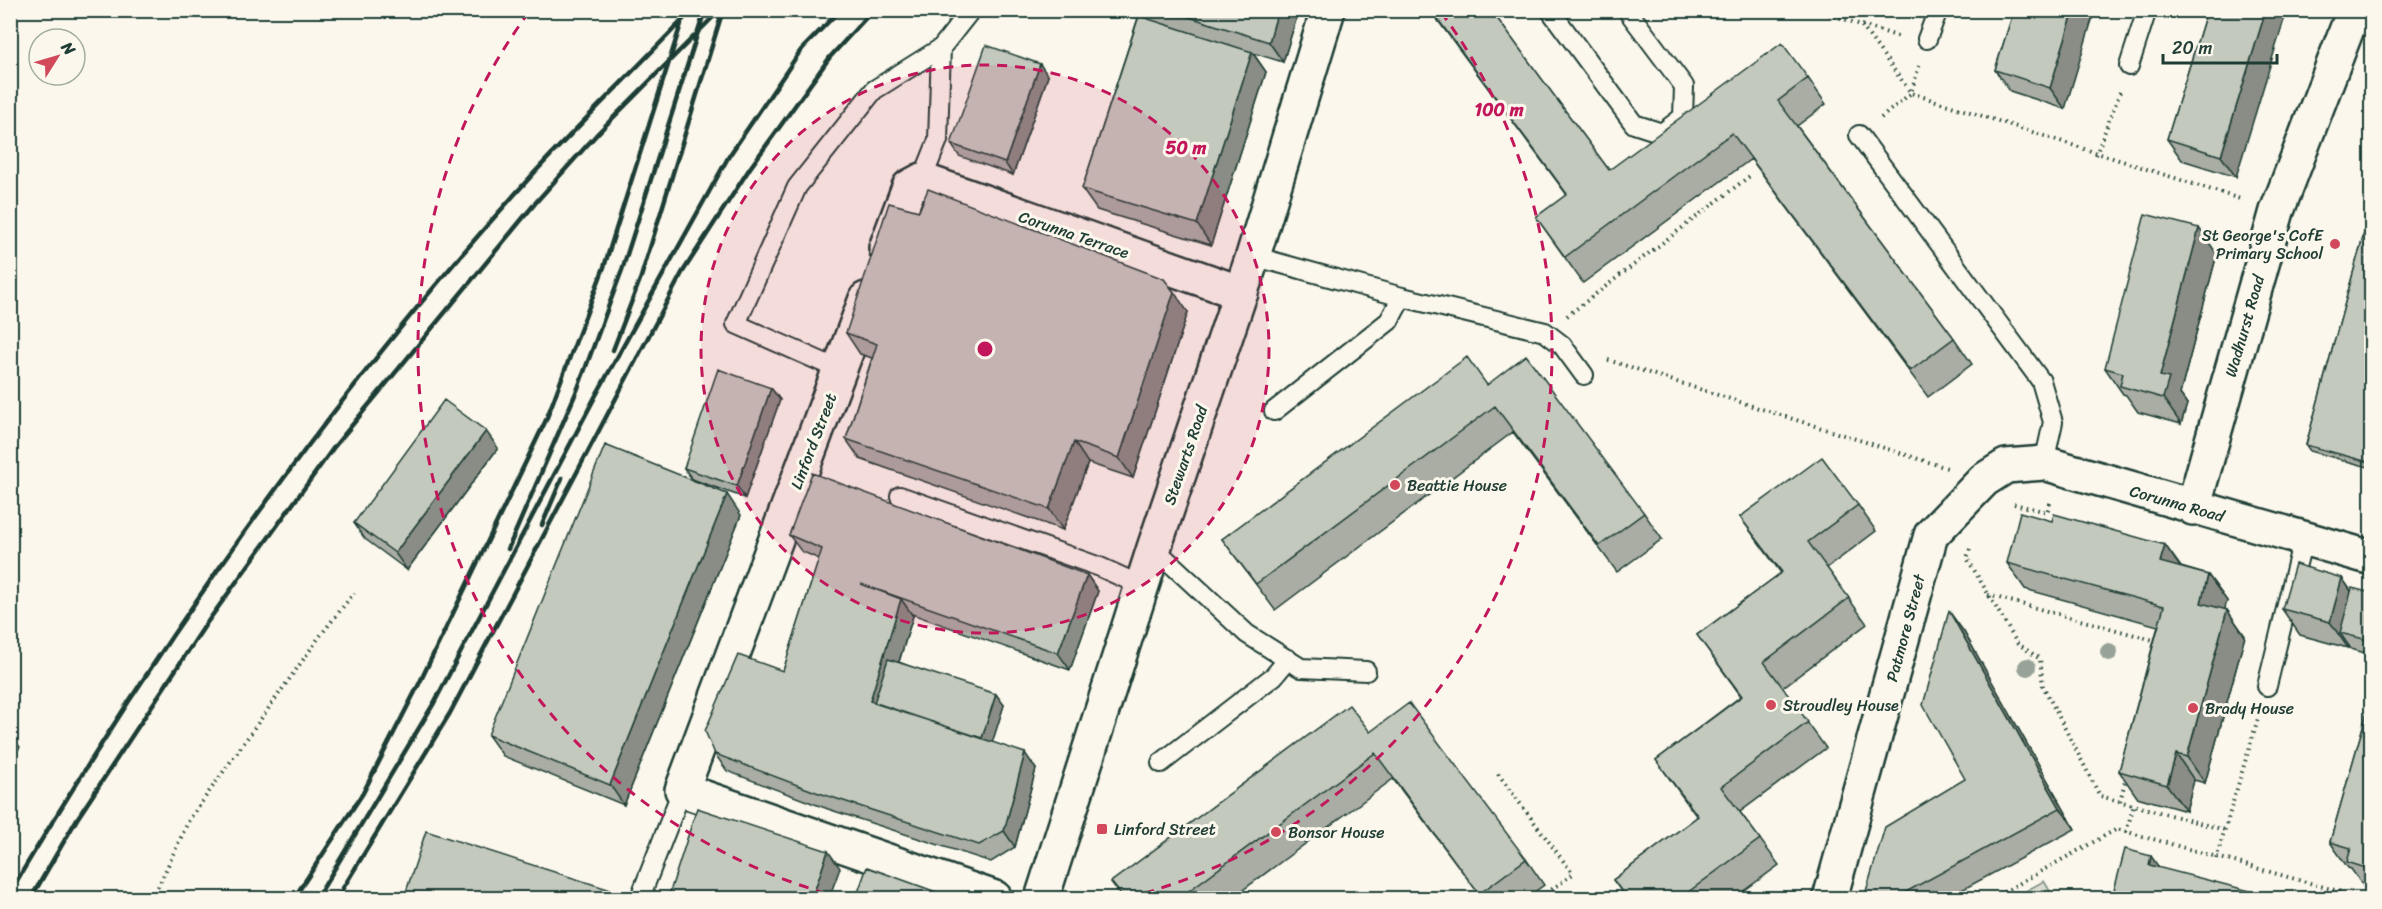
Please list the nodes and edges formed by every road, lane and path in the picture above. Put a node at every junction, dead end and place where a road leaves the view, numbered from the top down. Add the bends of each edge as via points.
1 (971, 10) edge
2 (1328, 10) edge
3 (1550, 10) edge
4 (1627, 10) edge
5 (1818, 10) edge
6 (1938, 10) edge
7 (2147, 10) edge
8 (2350, 10) edge
9 (1861, 25) junction
10 (1926, 42) junction
11 (941, 48) junction
12 (2129, 66) joint
13 (1911, 93) junction
14 (1859, 135) joint
15 (2097, 155) junction
16 (1751, 175) edge
17 (915, 183) junction
18 (2277, 210) junction
19 (1253, 256) junction
20 (1240, 293) junction
21 (1402, 297) junction
22 (1545, 332) junction
23 (1562, 345) junction
24 (840, 370) junction
25 (1584, 375) dead end
26 (1274, 411) dead end
27 (2053, 466) junction
28 (1984, 480) junction
29 (900, 496) dead end
30 (2008, 503) dead end
31 (2193, 508) junction
32 (1974, 538) dead end
33 (2303, 539) junction
34 (1154, 548) junction
35 (2372, 558) edge
36 (1142, 586) junction
37 (354, 593) dead end
38 (1987, 595) junction
39 (2162, 643) edge
40 (1288, 659) junction
41 (1366, 671) dead end
42 (2267, 686) joint
43 (1161, 763) dead end
44 (2129, 767) edge
45 (1498, 774) dead end
46 (682, 790) junction
47 (2120, 801) junction
48 (2134, 805) junction
49 (2225, 830) junction
50 (2126, 832) junction
51 (2216, 859) junction
52 (641, 895) dead end
53 (153, 898) edge
54 (995, 898) edge
55 (1042, 898) edge
56 (1540, 898) edge
57 (1830, 898) edge
58 (1993, 898) edge
59 (2363, 898) edge

1 - 11 lane
2 - 19 street, Stewarts Road
3 - 4 lane via 1634,124 1662,133 1683,117 1684,86
5 - 9 path
6 - 10 lane
7 - 12 lane
8 - 18 street, Wadhurst Road via 2350,21
9 - 10 path
9 - 13 path
10 - 13 path
11 - 17 lane via 938,140
11 - 24 lane via 874,90 797,187 736,324
12 - 15 path
13 - 14 path
13 - 15 path
14 - 27 lane via 2041,381 2053,422
15 - 18 path
16 - 22 path
17 - 20 street, Corunna Terrace
17 - 24 street, Linford Street
18 - 31 street, Wadhurst Road
19 - 20 street, Stewarts Road
19 - 21 lane
20 - 34 street, Stewarts Road
21 - 22 lane
21 - 26 lane via 1389,321
22 - 23 lane
23 - 25 lane
23 - 28 path
24 - 46 street, Linford Street
27 - 28 street, Corunna Road via 2006,466
27 - 30 path via 2047,513
27 - 31 street, Corunna Road
28 - 57 street, Patmore Street via 1931,535
29 - 36 lane via 1100,567
31 - 33 street, Corunna Road
32 - 38 path via 1967,558
33 - 35 street, Corunna Road
33 - 42 lane
34 - 36 street, Stewarts Road
34 - 40 lane via 1247,634
36 - 55 street, Stewarts Road
37 - 53 path via 189,820
38 - 39 path
38 - 47 path via 2017,643 2040,659 2043,686 2100,796
40 - 41 lane via 1301,668
40 - 43 lane via 1274,676
42 - 49 path
44 - 47 path
45 - 56 path via 1573,874
46 - 52 lane
46 - 54 street
47 - 48 path
48 - 49 path
48 - 50 path
49 - 51 path
50 - 51 path
50 - 58 path via 2117,830
51 - 59 path

